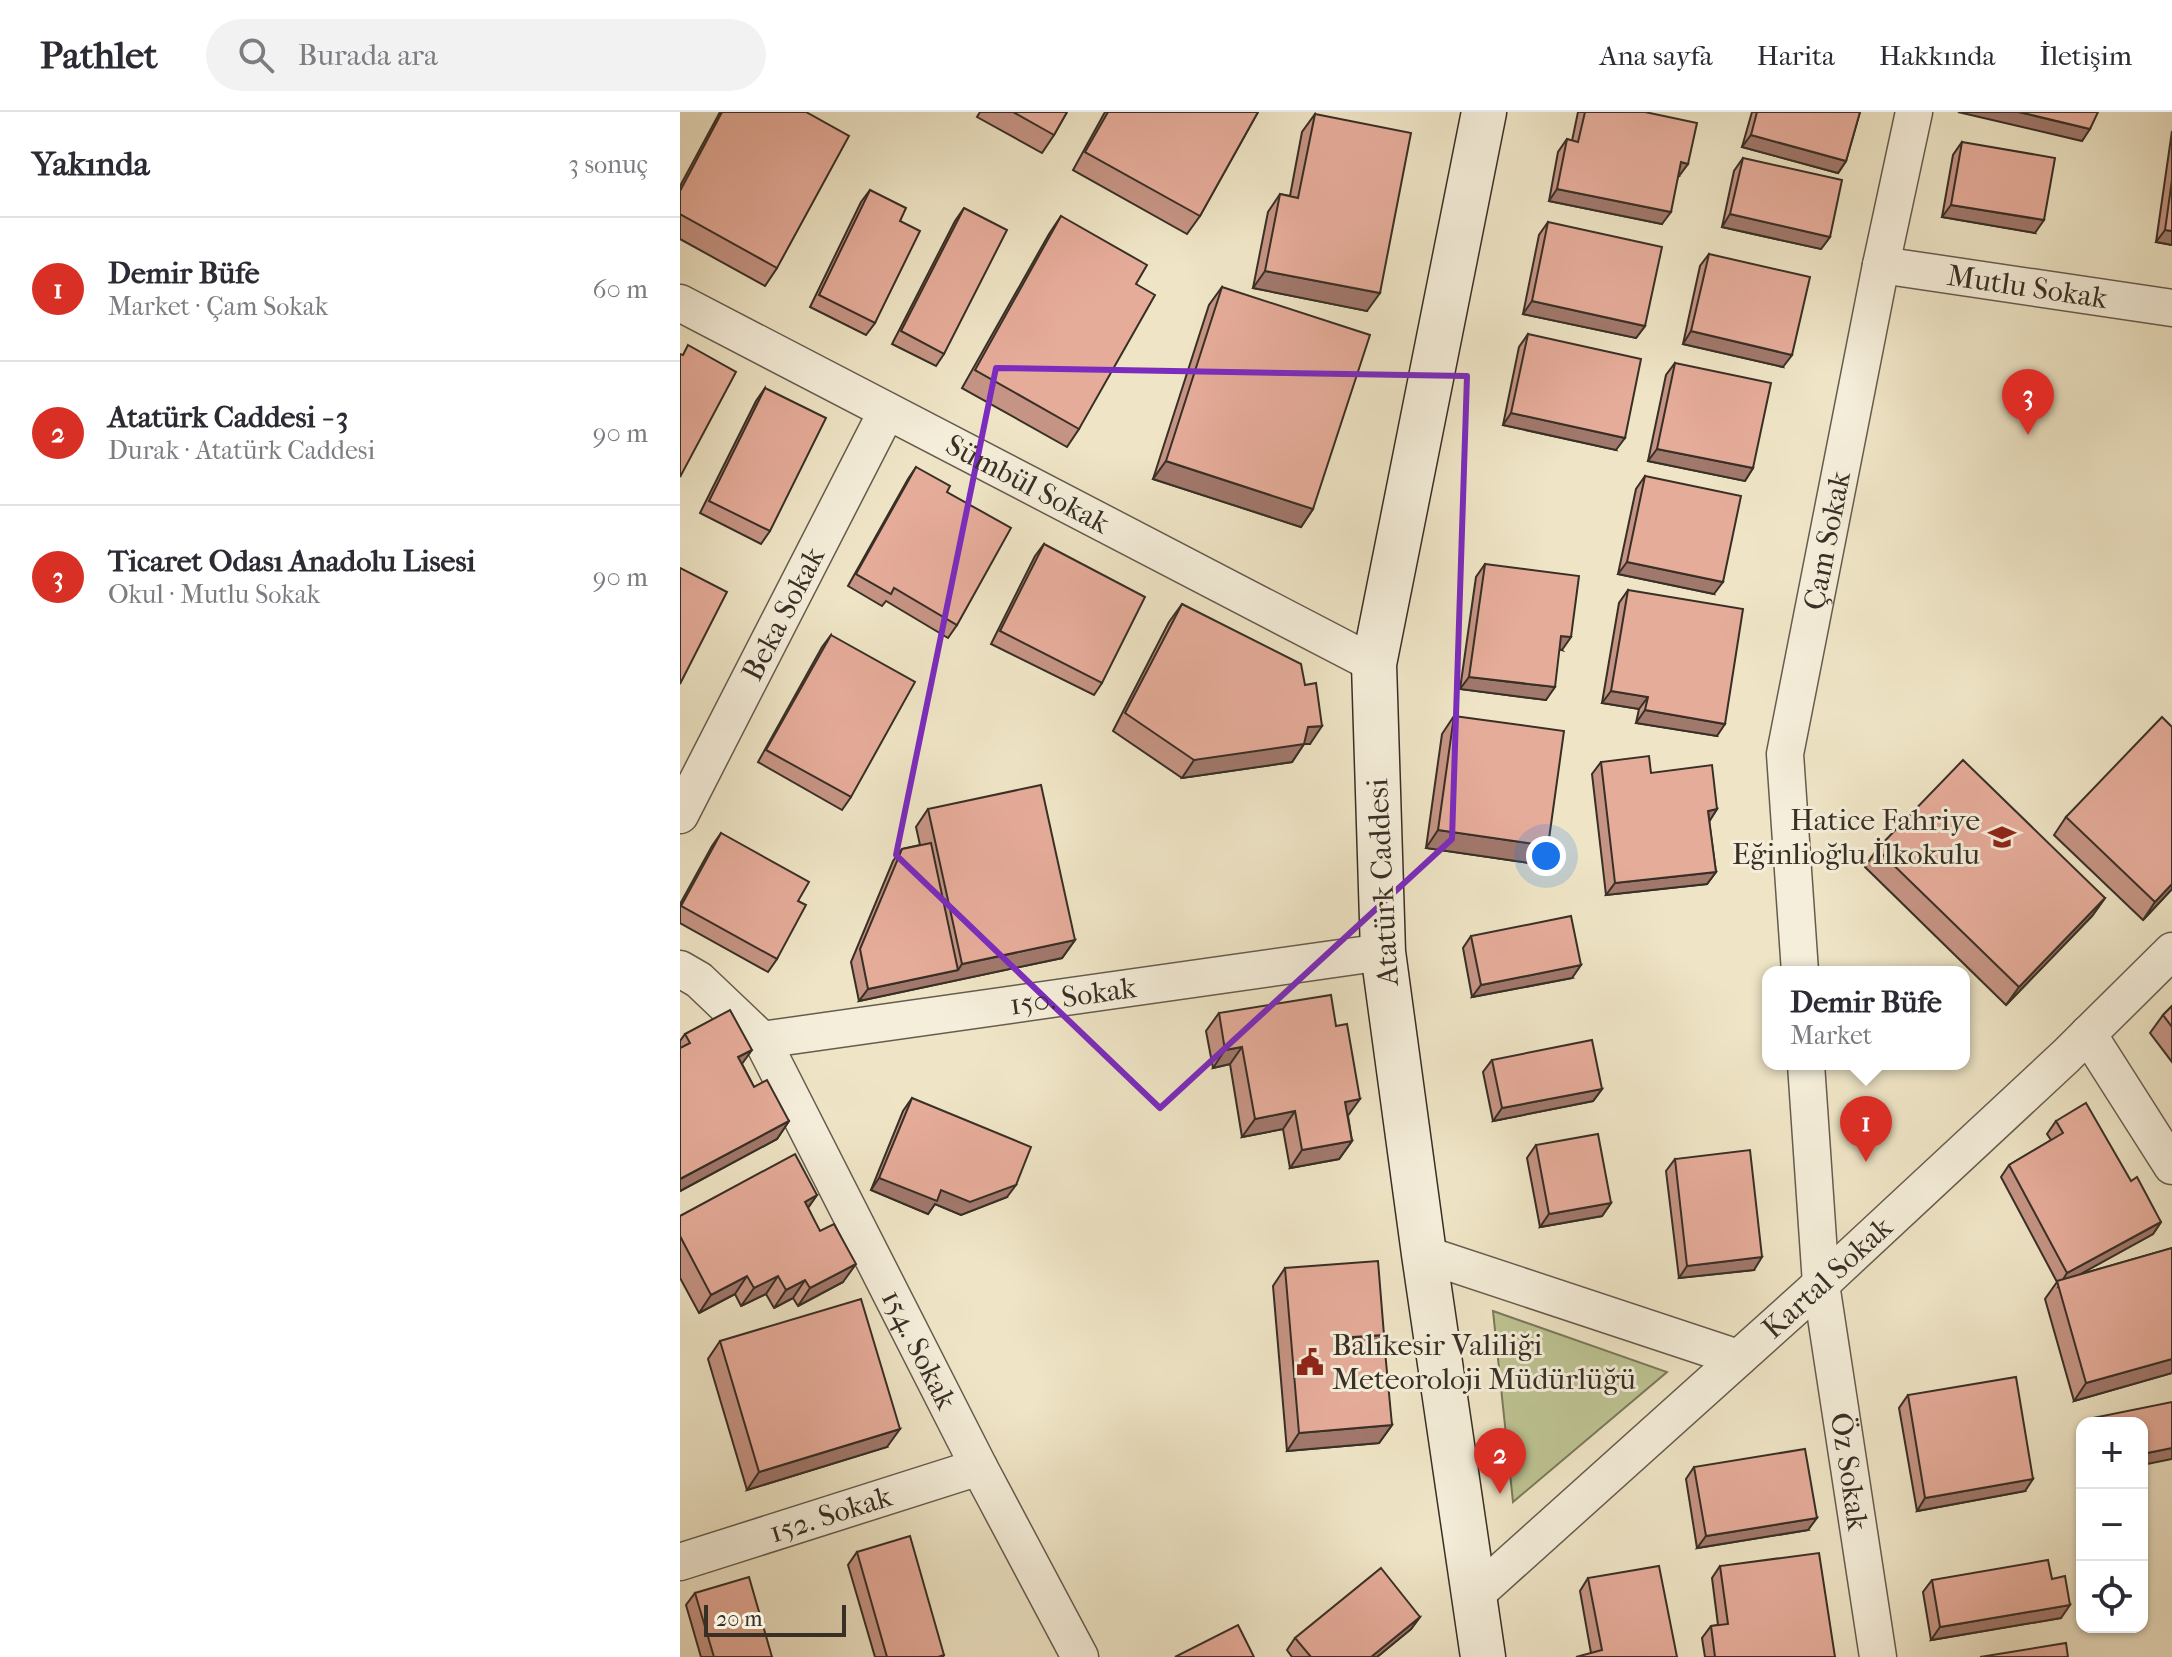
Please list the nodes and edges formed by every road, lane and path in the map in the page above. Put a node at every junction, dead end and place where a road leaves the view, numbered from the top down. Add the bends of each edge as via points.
1 (1914, 112) edge
2 (1482, 113) edge
3 (1881, 265) junction
4 (680, 303) edge
5 (2172, 308) edge
6 (887, 411) junction
7 (1374, 664) junction
8 (690, 774) edge
9 (680, 815) edge
10 (2172, 951) edge
11 (1383, 952) junction
12 (1800, 966) edge
13 (680, 969) edge
14 (2088, 1034) junction
15 (762, 1040) junction
16 (1806, 1070) edge
17 (2172, 1166) edge
18 (1424, 1254) junction
19 (1821, 1284) junction
20 (1738, 1358) junction
21 (979, 1467) junction
22 (680, 1562) edge
23 (1475, 1595) junction
24 (1080, 1657) edge
25 (1483, 1657) edge
26 (1878, 1657) edge

1 - 3 street, Çam Sokak
2 - 7 main road, Atatürk Caddesi
3 - 5 street, Mutlu Sokak
3 - 12 street, Çam Sokak via 1785,754
4 - 6 street, Sümbül Sokak
6 - 7 street, Sümbül Sokak
6 - 8 street, Beka Sokak
7 - 11 main road, Atatürk Caddesi
8 - 9 street, Beka Sokak
10 - 14 street, Kartal Sokak
11 - 15 street, 150. Sokak
11 - 18 main road, Atatürk Caddesi
13 - 15 street, 154. Sokak via 699,980
14 - 17 street
14 - 19 street, Kartal Sokak
15 - 21 street, 154. Sokak
16 - 19 street
18 - 20 street
18 - 23 main road, Atatürk Caddesi
19 - 20 street, Kartal Sokak
19 - 26 street, Öz Sokak
20 - 23 street, Kartal Sokak
21 - 22 street, 152. Sokak
21 - 24 street, 154. Sokak
23 - 25 main road, Atatürk Caddesi

